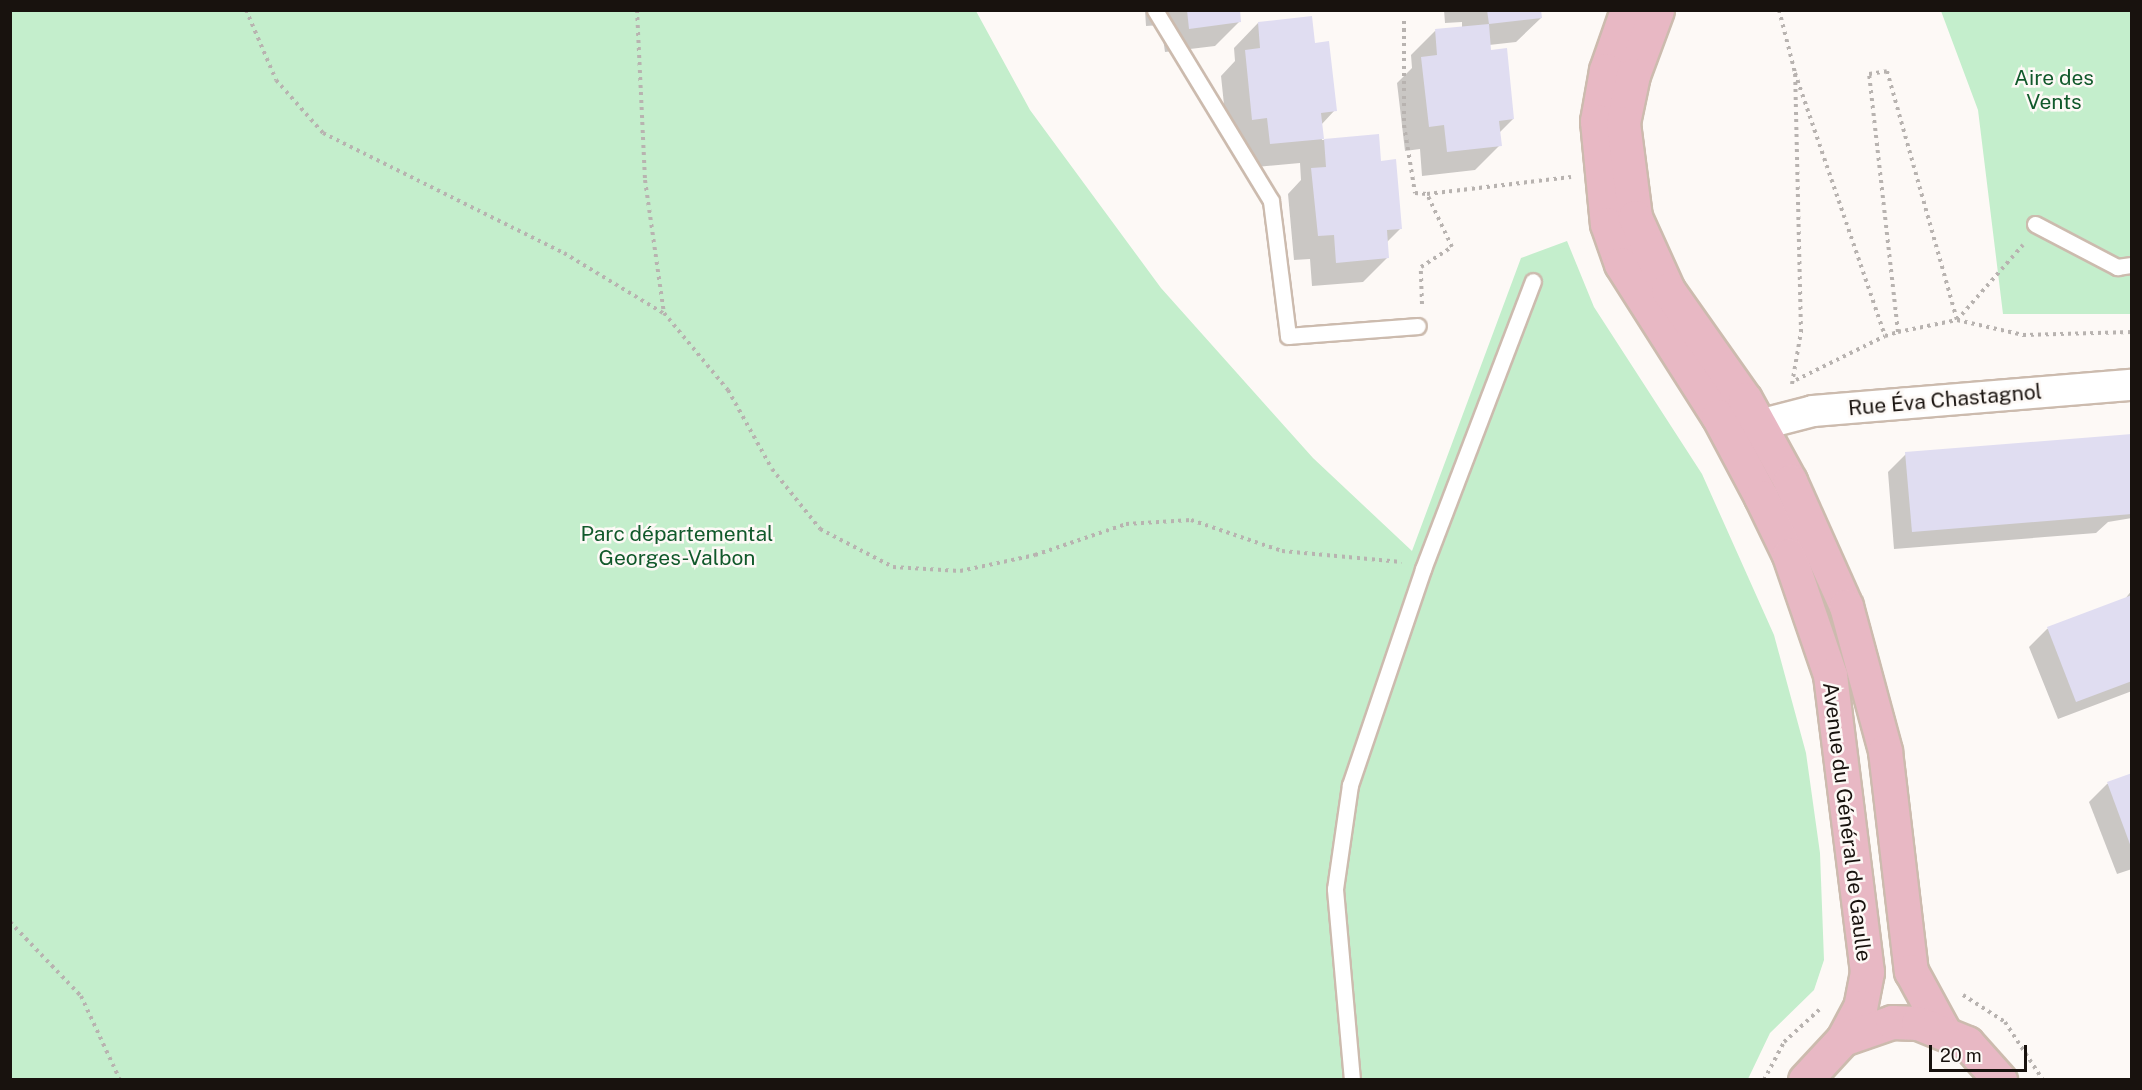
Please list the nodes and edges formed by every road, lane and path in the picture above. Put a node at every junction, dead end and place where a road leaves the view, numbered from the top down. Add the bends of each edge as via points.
1 (246, 10) edge
2 (637, 10) edge
3 (1155, 10) edge
4 (1627, 10) edge
5 (1657, 10) edge
6 (1779, 10) edge
7 (1404, 21) dead end
8 (1795, 73) junction
9 (1571, 170) dead end
10 (1571, 177) junction
11 (1572, 189) dead end
12 (1427, 194) junction
13 (2035, 224) joint
14 (2132, 265) edge
15 (1533, 280) dead end
16 (664, 313) junction
17 (1957, 320) junction
18 (1418, 326) joint
19 (1898, 332) junction
20 (2132, 332) edge
21 (1885, 336) junction
22 (1792, 382) junction
23 (2132, 385) edge
24 (1771, 421) junction
25 (1423, 569) junction
26 (10, 922) edge
27 (1825, 1003) dead end
28 (1943, 1030) junction
29 (1843, 1039) junction
30 (120, 1080) edge
31 (1352, 1080) edge
32 (1764, 1080) edge
33 (1805, 1080) edge
34 (2000, 1080) edge

1 - 16 path via 276,80 323,133 564,253
2 - 16 path via 645,180
3 - 18 lane via 1270,201 1288,336
4 - 29 main road, Avenue du Général de Gaulle via 1606,70 1597,121 1607,224 1621,264 1718,416 1761,497 1793,566 1830,675 1867,972 1860,1006
5 - 24 main road, Avenue du Général de Gaulle via 1633,75 1623,123 1635,217 1668,290
6 - 8 path
7 - 12 path via 1404,124 1415,193
8 - 21 path
8 - 22 path via 1801,332
9 - 10 path
10 - 11 path
10 - 12 path
12 - 18 path via 1452,247 1421,267 1423,322
13 - 14 lane via 2117,267
13 - 17 path
15 - 25 lane
16 - 25 path via 728,390 772,469 820,529 893,567 960,571 1035,555 1126,524 1191,520 1282,550 1386,558
17 - 19 path
17 - 19 path via 1887,71 1869,74
17 - 20 path via 2023,335
19 - 21 path
21 - 22 path
22 - 24 path
23 - 24 street, Rue Éva Chastagnol
24 - 28 main road, Avenue du Général de Gaulle via 1846,606 1885,751 1911,970
25 - 31 lane via 1350,785 1335,889
26 - 30 path via 81,996
27 - 32 path via 1784,1042
28 - 29 main road via 1892,1022
28 - 34 main road via 1967,1042
29 - 33 main road

